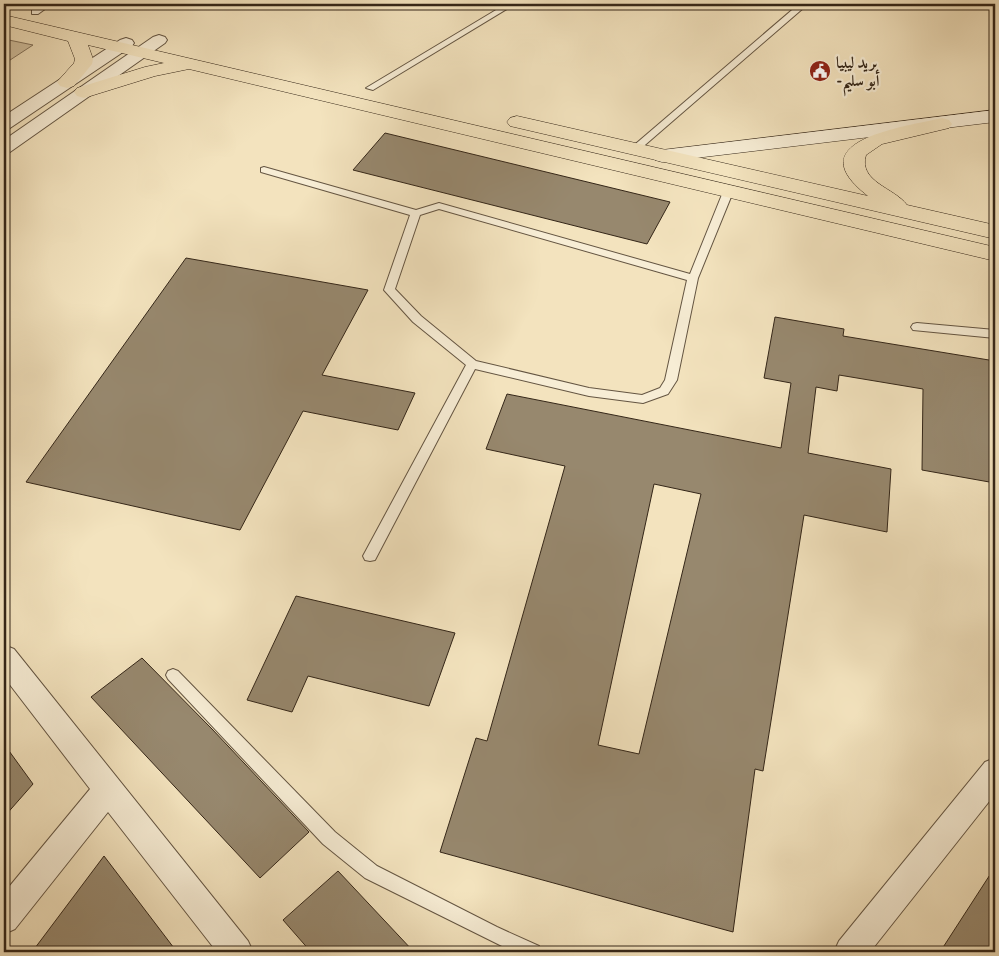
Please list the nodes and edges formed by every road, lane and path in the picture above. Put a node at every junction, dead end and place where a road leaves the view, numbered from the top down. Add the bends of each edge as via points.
1 (511, 4) edge
2 (804, 4) edge
3 (41, 8) edge
4 (6, 9) edge
5 (75, 36) junction
6 (139, 43) junction
7 (121, 47) junction
8 (193, 64) junction
9 (67, 82) junction
10 (370, 88) junction
11 (84, 92) junction
12 (995, 116) edge
13 (4, 124) edge
14 (942, 124) junction
15 (4, 148) edge
16 (635, 149) junction
17 (662, 156) junction
18 (264, 170) dead end
19 (728, 192) junction
20 (906, 211) junction
21 (416, 213) junction
22 (995, 232) edge
23 (995, 254) edge
24 (694, 278) junction
25 (917, 327) dead end
26 (995, 334) edge
27 (472, 364) junction
28 (370, 556) dead end
29 (4, 657) edge
30 (173, 675) dead end
31 (995, 772) edge
32 (109, 788) junction
33 (4, 918) edge
34 (237, 952) edge
35 (533, 952) edge
36 (850, 952) edge

1 - 10 lane
2 - 16 lane
3 - 4 main road
3 - 6 main road
4 - 5 main road
5 - 7 main road
5 - 9 main road via 84,59
6 - 7 main road
6 - 8 main road
6 - 10 main road via 159,40
6 - 11 street
7 - 9 street
8 - 11 main road via 152,71
8 - 19 main road
9 - 13 street
10 - 16 main road
11 - 15 street
12 - 14 main road
14 - 17 main road
14 - 20 main road via 875,140 857,152 854,162 860,176 872,189
16 - 17 main road
17 - 20 main road
18 - 21 lane
19 - 23 main road
19 - 24 lane
20 - 22 main road
21 - 24 lane via 439,206
21 - 27 lane via 389,290 417,320
24 - 27 lane via 671,380 664,391 643,399 589,392
25 - 26 lane
27 - 28 lane
29 - 32 street
30 - 35 lane via 329,838 371,872
31 - 36 street
32 - 33 street
32 - 34 street

